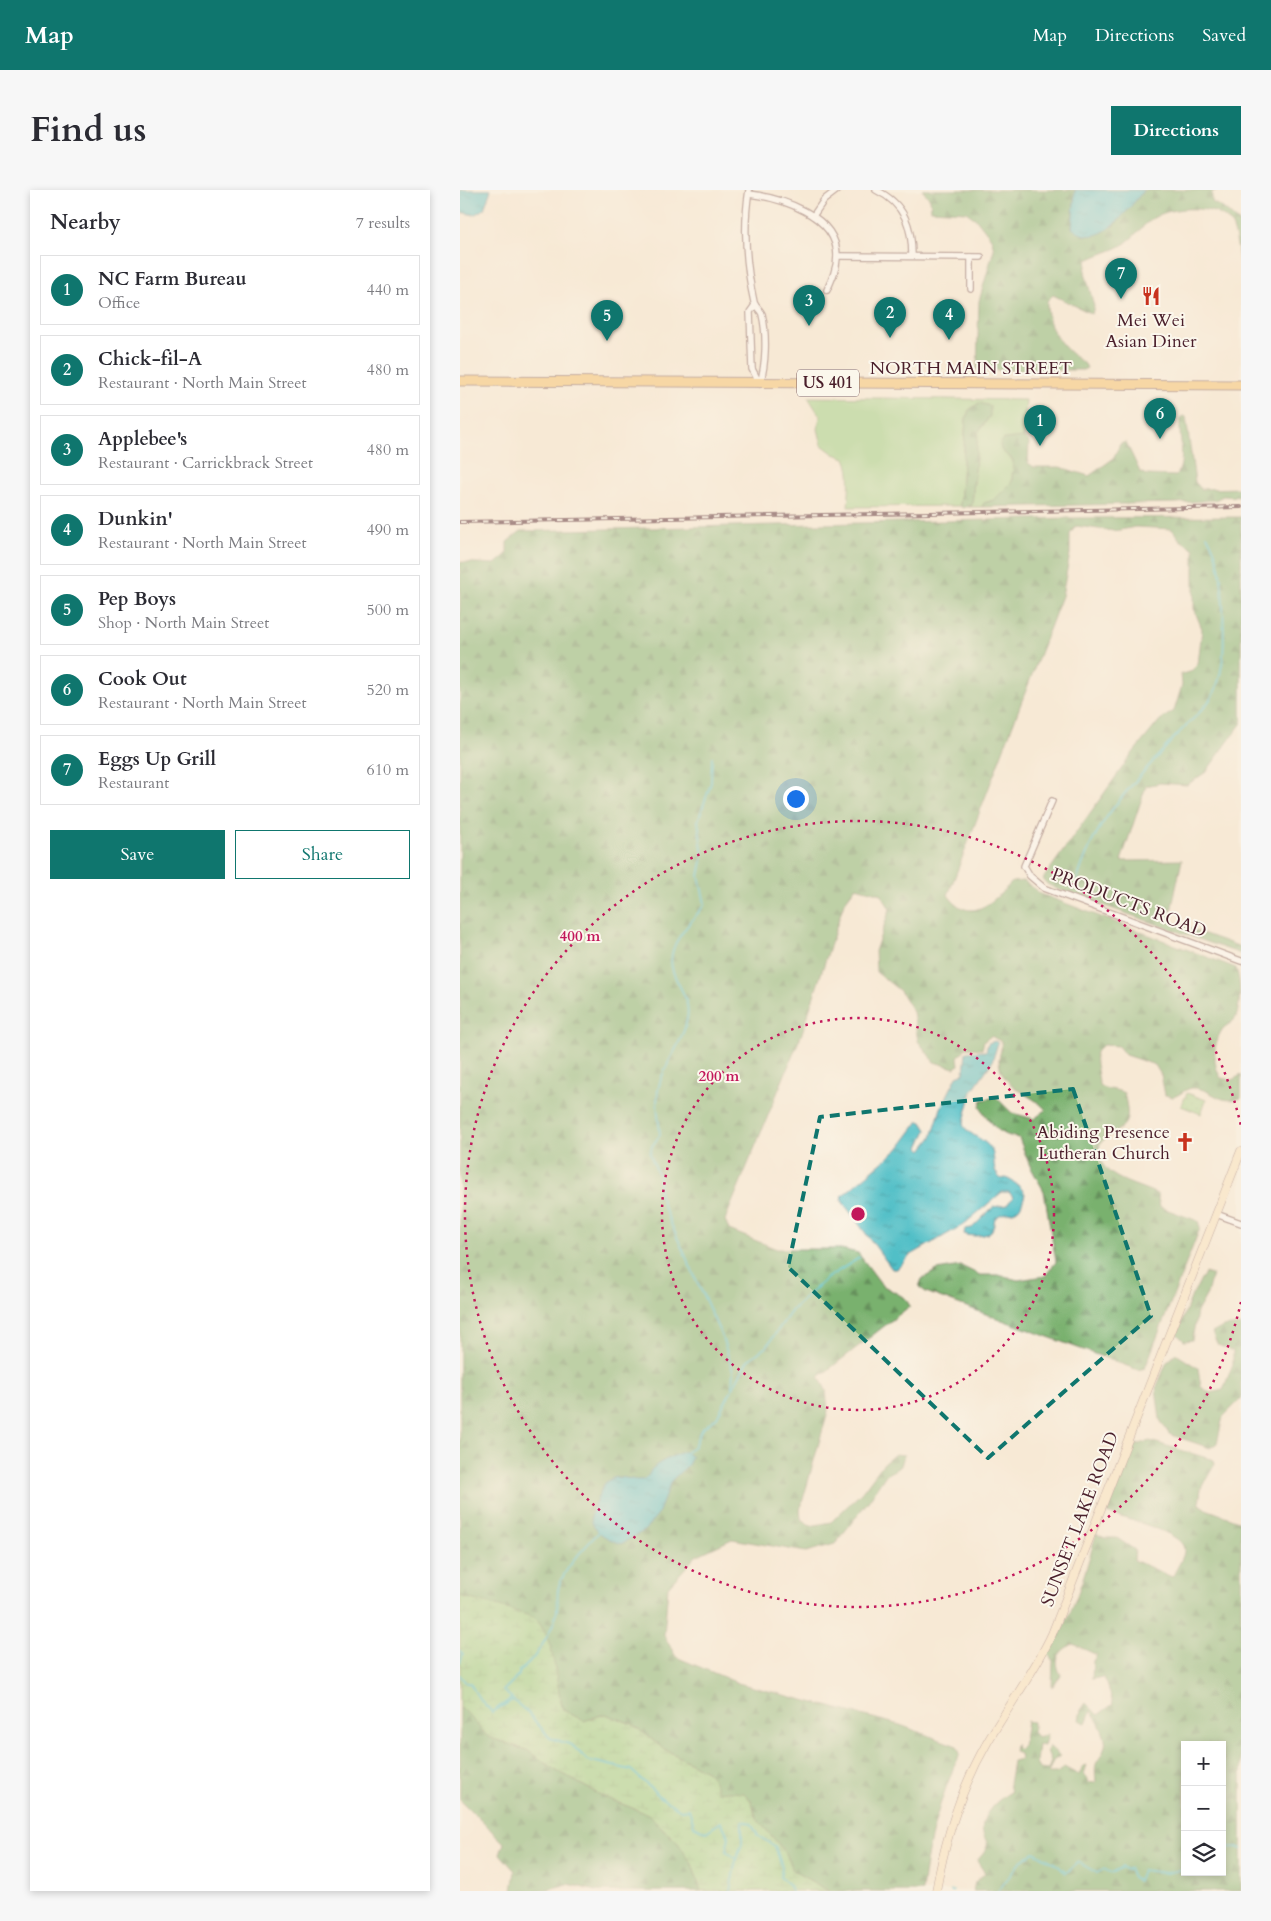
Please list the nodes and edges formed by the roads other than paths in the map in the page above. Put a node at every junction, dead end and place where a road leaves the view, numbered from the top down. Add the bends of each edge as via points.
1 (837, 190) edge
2 (876, 190) edge
3 (749, 192) edge
4 (813, 216) junction
5 (837, 256) junction
6 (912, 256) junction
7 (971, 257) junction
8 (981, 257) dead end
9 (828, 290) dead end
10 (971, 290) dead end
11 (754, 305) junction
12 (460, 381) edge
13 (760, 384) junction
14 (1241, 385) edge
15 (1052, 801) dead end
16 (1241, 961) edge
17 (1241, 1150) edge
18 (1216, 1214) junction
19 (1241, 1223) edge
20 (936, 1891) edge

1 - 4 street via 824,200
2 - 6 street via 886,195 906,218 911,231
3 - 4 street via 773,198
3 - 11 street via 746,240
4 - 5 street via 832,236
5 - 6 street
5 - 9 street
6 - 7 street
7 - 8 street
7 - 10 street
11 - 13 street via 750,312 752,369
11 - 13 street via 761,312 763,332 764,372
12 - 13 highway, NORTH MAIN STREET / US 401
13 - 14 highway, NORTH MAIN STREET / US 401
15 - 16 street, PRODUCTS ROAD via 1024,866 1044,888
17 - 18 main road, SUNSET LAKE ROAD
18 - 19 street
18 - 20 main road, SUNSET LAKE ROAD via 1056,1623 1035,1667 973,1768 956,1814

